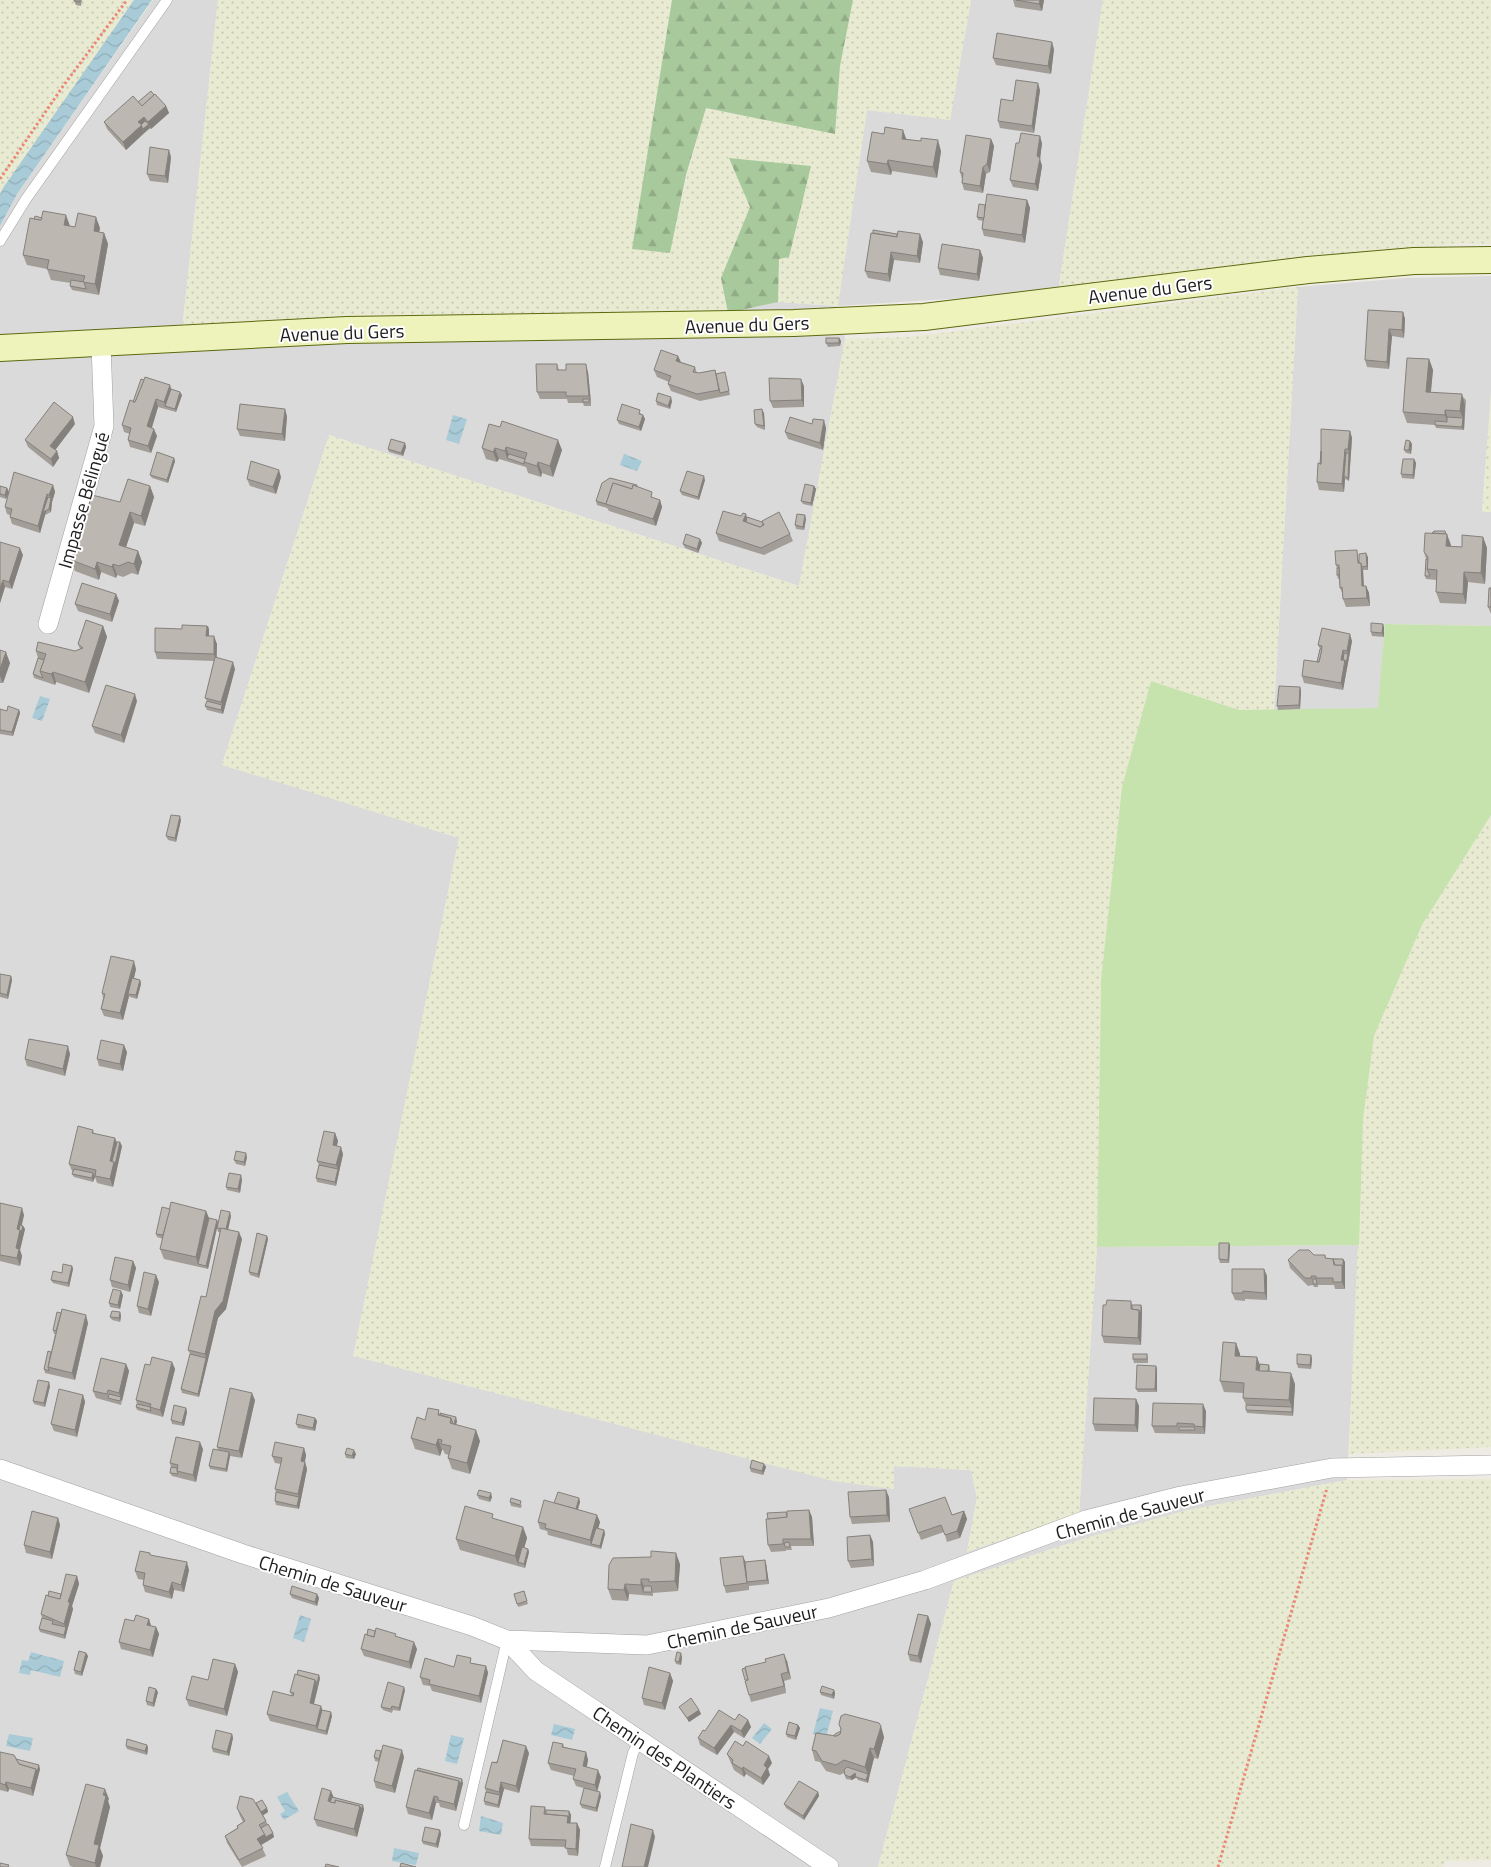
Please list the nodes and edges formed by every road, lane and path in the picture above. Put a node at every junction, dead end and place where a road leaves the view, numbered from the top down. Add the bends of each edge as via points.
1 (127, 0) edge
2 (167, 0) edge
3 (0, 180) edge
4 (0, 241) edge
5 (1491, 260) edge
6 (102, 344) junction
7 (0, 348) edge
8 (48, 624) dead end
9 (1491, 1465) edge
10 (1332, 1468) junction
11 (0, 1469) edge
12 (507, 1640) junction
13 (640, 1739) junction
14 (464, 1825) dead end
15 (605, 1867) edge
16 (829, 1867) edge
17 (1218, 1867) edge

1 - 3 path via 61,89
2 - 4 lane via 26,199
5 - 6 main road, Avenue du Gers via 1414,261 1308,270 924,317 775,324 347,330
6 - 7 main road, Avenue du Gers
6 - 8 street, Impasse Bélingué via 104,426
9 - 10 street, Chemin de Sauveur
10 - 12 street, Chemin de Sauveur via 1181,1496 1086,1520 925,1580 829,1608 647,1645
10 - 17 path
11 - 12 street, Chemin de Sauveur via 243,1554
12 - 13 street, Chemin des Plantiers via 536,1671
12 - 14 lane
13 - 15 lane
13 - 16 street, Chemin des Plantiers

